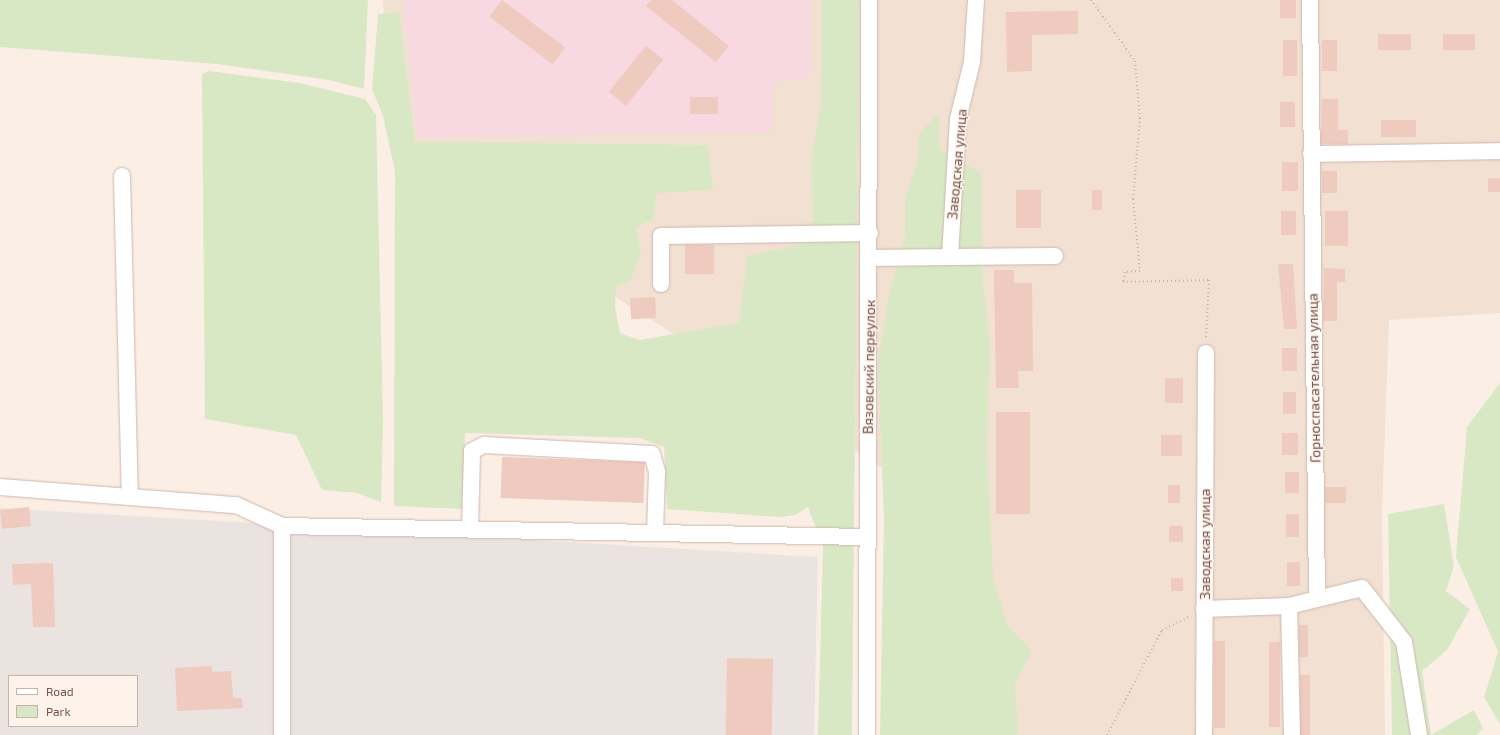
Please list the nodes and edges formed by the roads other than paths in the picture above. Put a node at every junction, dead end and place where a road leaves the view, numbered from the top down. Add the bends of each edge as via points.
1 (869, 0) edge
2 (976, 0) edge
3 (1310, 0) edge
4 (1500, 151) edge
5 (1311, 154) junction
6 (122, 176) dead end
7 (870, 232) junction
8 (1055, 256) dead end
9 (950, 257) junction
10 (871, 258) junction
11 (661, 284) dead end
12 (1206, 353) road end
13 (0, 487) edge
14 (130, 497) junction
15 (282, 526) junction
16 (470, 529) junction
17 (655, 533) junction
18 (866, 537) junction
19 (1317, 599) junction
20 (1289, 606) junction
21 (1204, 609) junction
22 (282, 735) edge
23 (867, 735) edge
24 (1204, 735) edge
25 (1292, 735) edge
26 (1419, 735) edge

1 - 7 street, Вязовский переулок
2 - 9 street, Заводская улица via 972,62 958,120
3 - 5 street, Горноспасательная улица
4 - 5 street
5 - 19 street, Горноспасательная улица
6 - 14 street
7 - 10 street, Вязовский переулок
7 - 11 street via 661,236
8 - 9 street
9 - 10 street
10 - 18 street, Вязовский переулок
12 - 21 street, Заводская улица
13 - 14 street
14 - 15 street via 236,505
15 - 16 street
15 - 22 street
16 - 17 street
16 - 17 street via 472,451 484,445 652,454 657,472
17 - 18 street
18 - 23 street, Вязовский переулок
19 - 20 street
19 - 26 street via 1362,588 1404,642
20 - 21 street
20 - 25 street
21 - 24 street, Заводская улица

